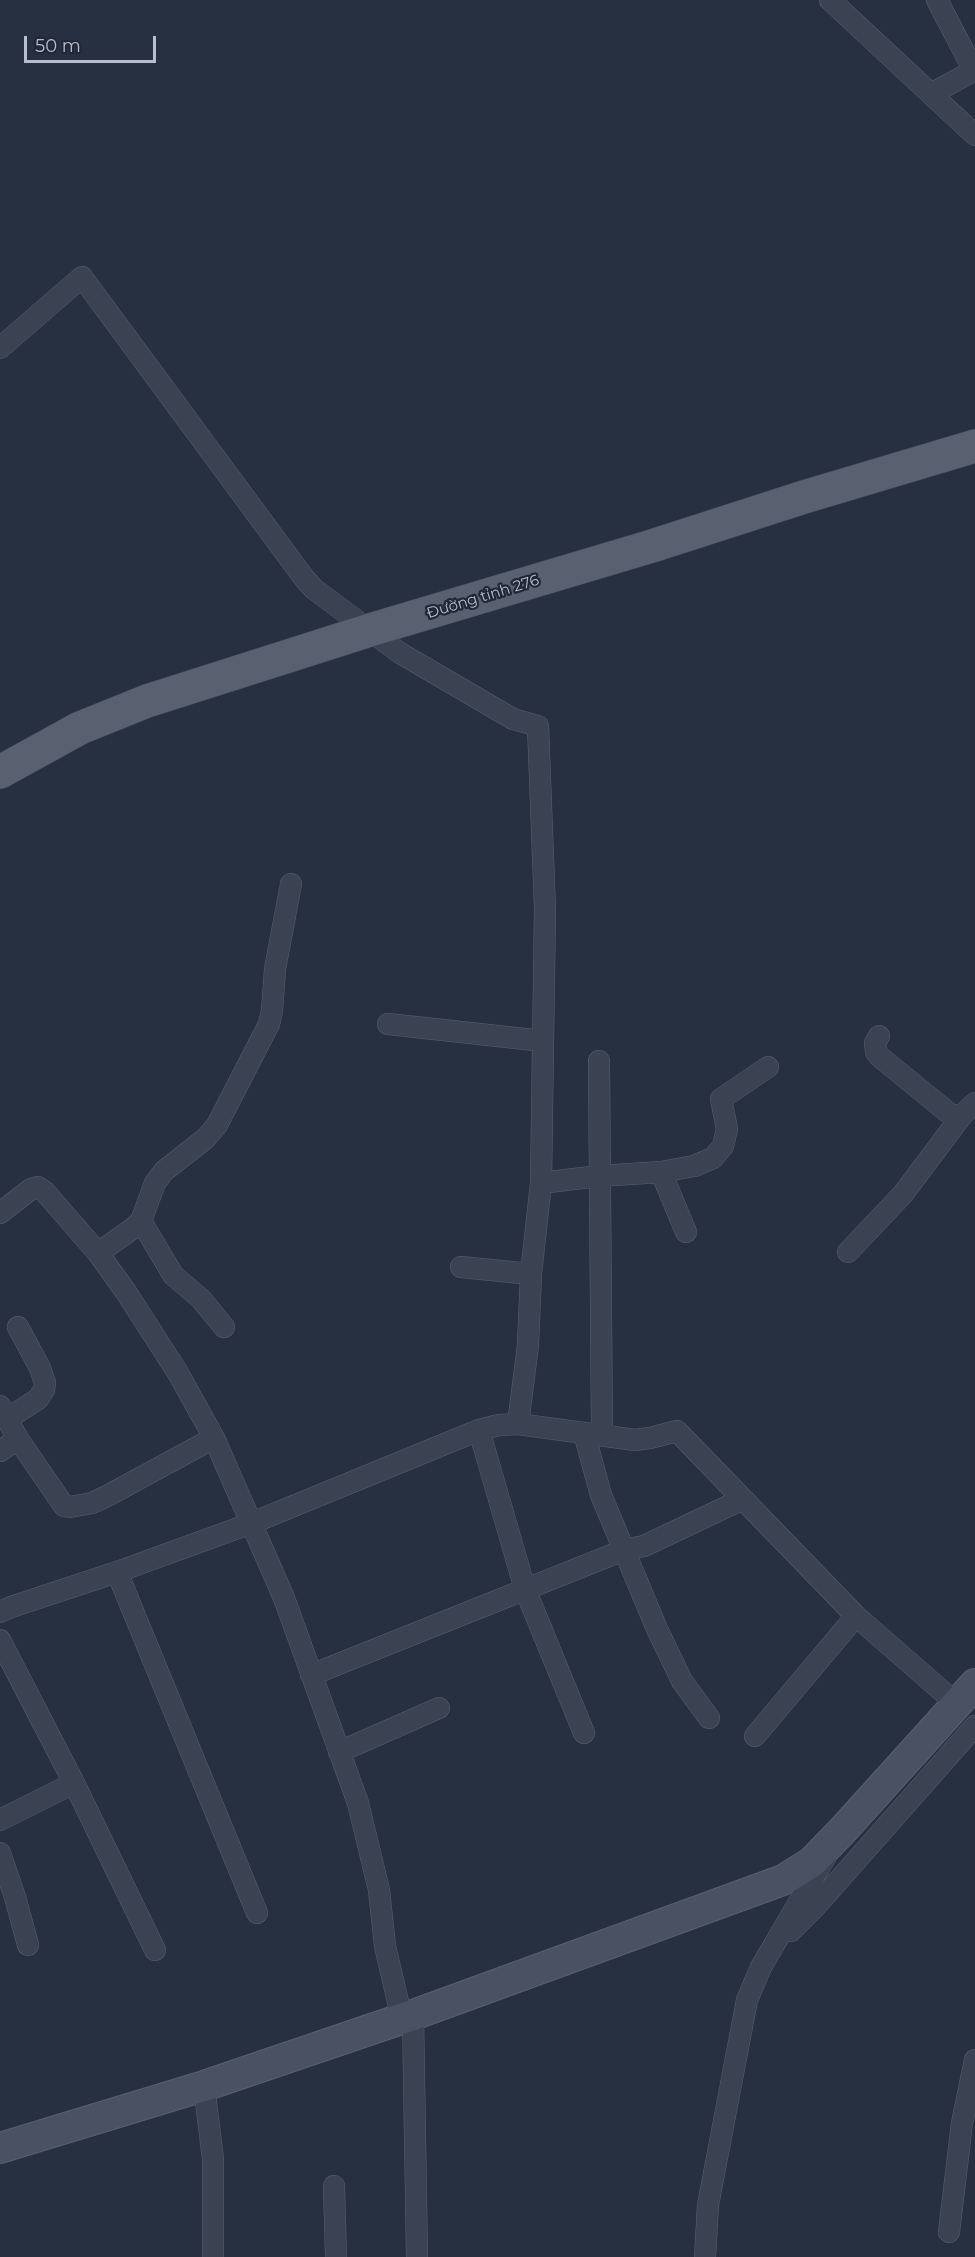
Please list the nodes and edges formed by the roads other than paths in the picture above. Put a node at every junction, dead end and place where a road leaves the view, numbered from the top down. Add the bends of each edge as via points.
1 (830, 0) edge
2 (937, 0) edge
3 (974, 71) edge
4 (931, 94) junction
5 (975, 135) edge
6 (0, 348) edge
7 (975, 446) edge
8 (370, 630) junction
9 (0, 772) edge
10 (291, 884) dead end
11 (388, 1024) dead end
12 (879, 1036) dead end
13 (543, 1041) junction
14 (598, 1061) dead end
15 (768, 1067) dead end
16 (969, 1109) edge
17 (661, 1172) junction
18 (599, 1176) junction
19 (542, 1183) junction
20 (0, 1213) edge
21 (141, 1221) junction
22 (686, 1232) dead end
23 (848, 1252) dead end
24 (98, 1253) junction
25 (461, 1267) dead end
26 (531, 1274) junction
27 (18, 1327) dead end
28 (224, 1327) dead end
29 (3, 1413) edge
30 (518, 1424) junction
31 (479, 1430) junction
32 (593, 1434) junction
33 (214, 1438) junction
34 (18, 1439) junction
35 (0, 1451) edge
36 (743, 1499) junction
37 (252, 1522) junction
38 (624, 1550) junction
39 (117, 1572) junction
40 (525, 1589) junction
41 (0, 1612) edge
42 (856, 1617) junction
43 (0, 1641) edge
44 (311, 1675) junction
45 (969, 1705) edge
46 (439, 1708) dead end
47 (708, 1718) dead end
48 (584, 1733) dead end
49 (756, 1736) dead end
50 (339, 1752) junction
51 (74, 1782) junction
52 (0, 1820) edge
53 (831, 1843) junction
54 (0, 1853) edge
55 (257, 1913) dead end
56 (28, 1945) dead end
57 (155, 1950) dead end
58 (770, 1952) junction
59 (407, 2017) junction
60 (974, 2066) edge
61 (204, 2086) junction
62 (0, 2148) edge
63 (334, 2186) dead end
64 (949, 2232) dead end
65 (213, 2257) edge
66 (336, 2257) edge
67 (417, 2257) edge
68 (705, 2257) edge

1 - 4 street
2 - 3 street
3 - 4 street
4 - 5 street
6 - 8 street via 82,277 303,578
7 - 8 main road, Đường tỉnh 276
8 - 9 main road, Đường tỉnh 276 via 129,707 80,728
8 - 13 street via 400,653 513,719 538,726 545,909
10 - 21 street via 269,1024 217,1125 164,1171 155,1183
11 - 13 street
12 - 16 street via 875,1047 880,1058 950,1114 957,1116
13 - 19 street
14 - 18 street
15 - 17 street via 721,1099 727,1130 723,1146 713,1158
16 - 23 street via 903,1194
17 - 18 street
17 - 22 street
18 - 19 street
18 - 32 street
19 - 26 street
20 - 24 street via 38,1187
21 - 24 street
21 - 28 street via 173,1275 201,1299
24 - 33 street via 178,1373
25 - 26 street
26 - 30 street via 529,1333
27 - 29 street via 40,1368 44,1390 38,1399
29 - 34 street
30 - 31 street
30 - 32 street
31 - 37 street
31 - 40 street
32 - 36 street via 635,1440 676,1431
32 - 38 street via 601,1495
33 - 34 street via 107,1496 70,1508 64,1506
33 - 37 street
34 - 35 street
36 - 38 street via 644,1546
36 - 42 street
37 - 39 street
37 - 44 street
38 - 40 street
38 - 47 street via 682,1681
39 - 41 street
39 - 55 street
40 - 44 street
40 - 48 street
42 - 45 street
42 - 49 street
43 - 51 street
44 - 50 street
45 - 53 main road
45 - 58 street via 816,1906
46 - 50 street
50 - 59 street via 358,1803 379,1890 386,1946
51 - 52 street
51 - 57 street
53 - 58 street
53 - 59 main road via 812,1862 783,1880
54 - 56 street
58 - 68 street via 747,2000 708,2205
59 - 61 main road
59 - 67 street
60 - 64 street via 962,2122
61 - 62 main road
61 - 65 street via 213,2159
63 - 66 street

